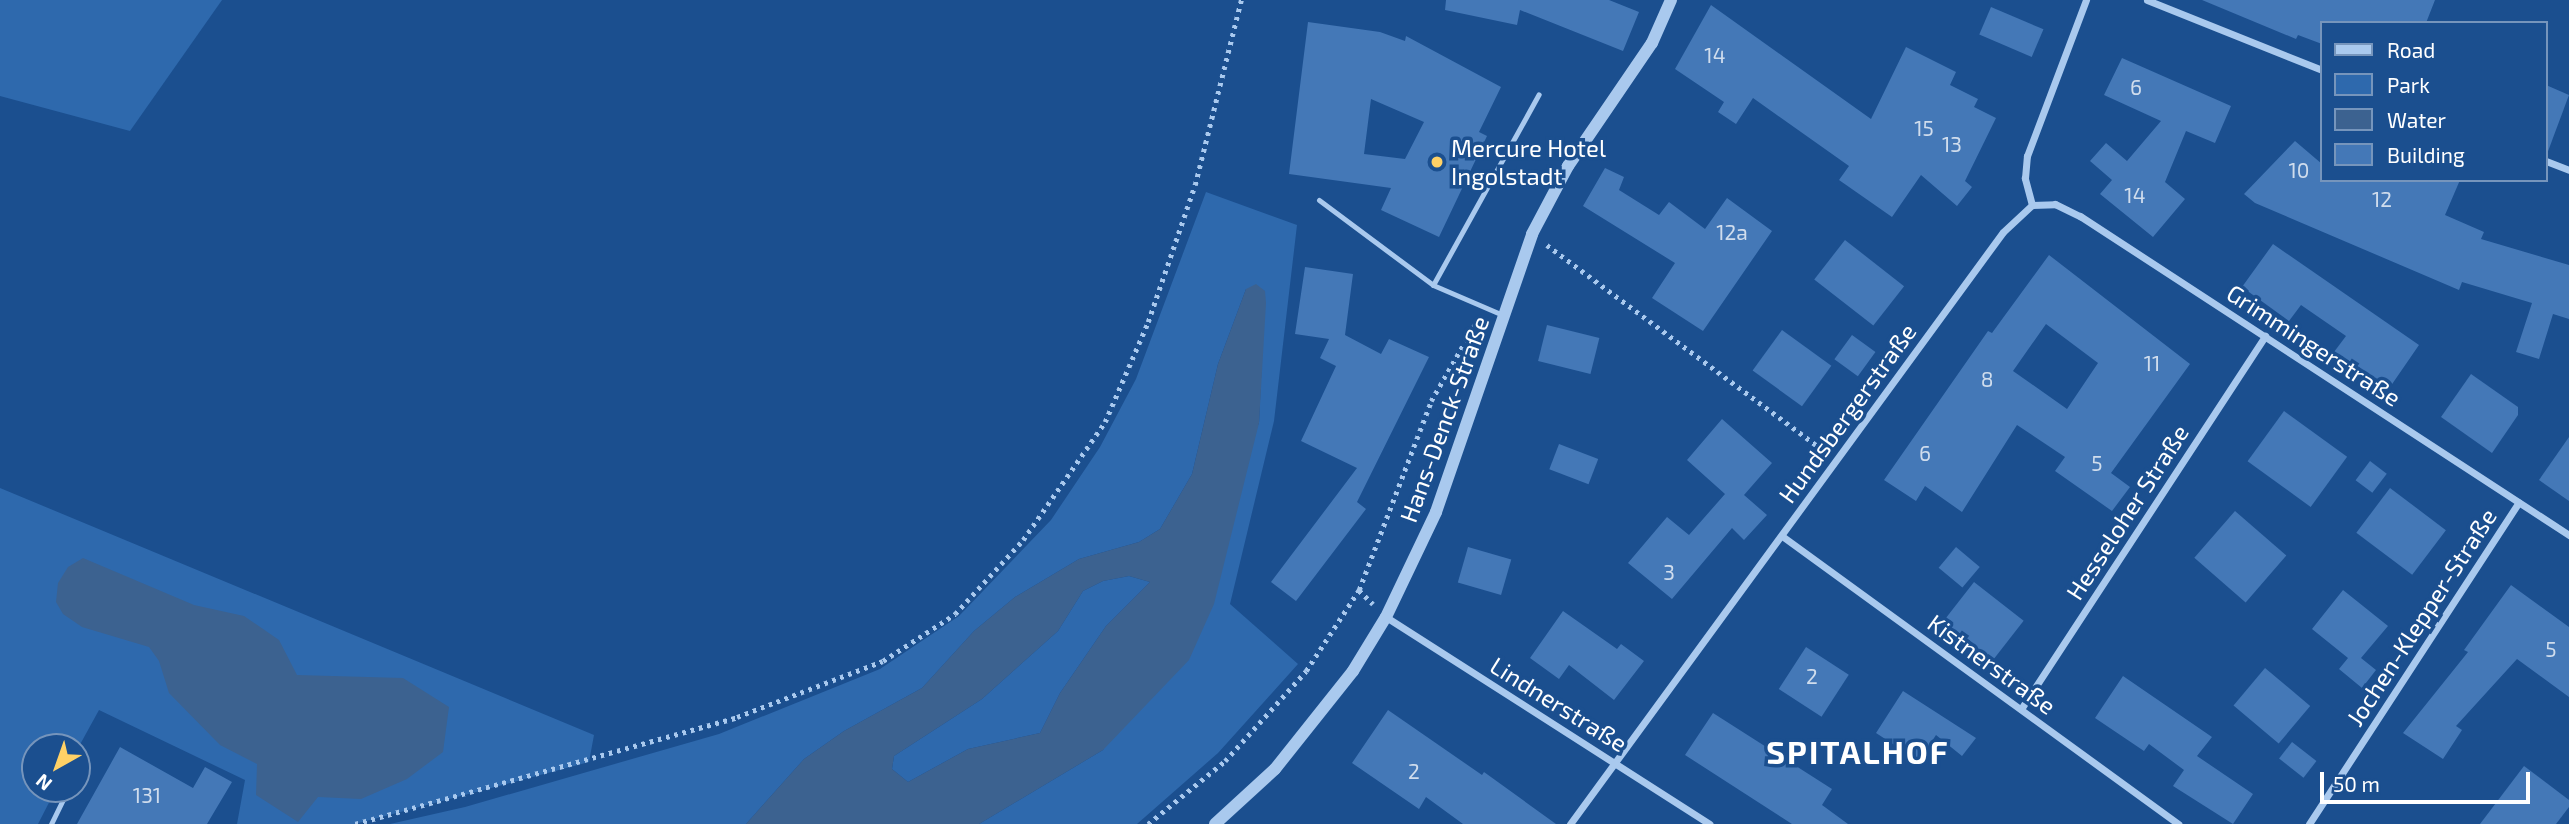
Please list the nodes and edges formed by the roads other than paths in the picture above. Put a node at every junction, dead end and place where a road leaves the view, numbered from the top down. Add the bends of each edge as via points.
1 (1671, 0) edge
2 (2086, 0) edge
3 (2147, 0) edge
4 (2320, 69) edge
5 (1539, 94) dead end
6 (2548, 162) edge
7 (2569, 170) edge
8 (1319, 201) dead end
9 (2032, 205) junction
10 (1433, 285) junction
11 (1503, 315) junction
12 (2265, 336) junction
13 (2519, 502) junction
14 (2569, 535) edge
15 (1782, 536) junction
16 (1386, 617) junction
17 (2021, 709) junction
18 (1616, 763) junction
19 (62, 803) edge
20 (51, 824) edge
21 (1215, 824) edge
22 (1570, 824) edge
23 (1710, 824) edge
24 (2178, 824) edge
25 (2309, 824) edge

1 - 11 street, Hans-Denck-Straße via 1652,44 1584,141 1532,234
2 - 9 street via 2027,156 2025,178
3 - 4 street
5 - 10 lane
6 - 7 street
8 - 10 lane
9 - 12 street, Grimmingerstraße via 2055,204 2080,216
9 - 15 street, Hundsbergerstraße via 2003,232
10 - 11 lane
11 - 16 street, Hans-Denck-Straße via 1436,512
12 - 13 street, Grimmingerstraße
12 - 17 street, Hesseloher Straße
13 - 14 street, Grimmingerstraße
13 - 25 street, Jochen-Klepper-Straße
15 - 17 street, Kistnerstraße
15 - 18 street, Hundsbergerstraße
16 - 18 street, Lindnerstraße
16 - 21 street, Hans-Denck-Straße via 1353,671 1275,769
17 - 24 street, Kistnerstraße
18 - 22 street, Hundsbergerstraße
18 - 23 street, Lindnerstraße
19 - 20 lane

